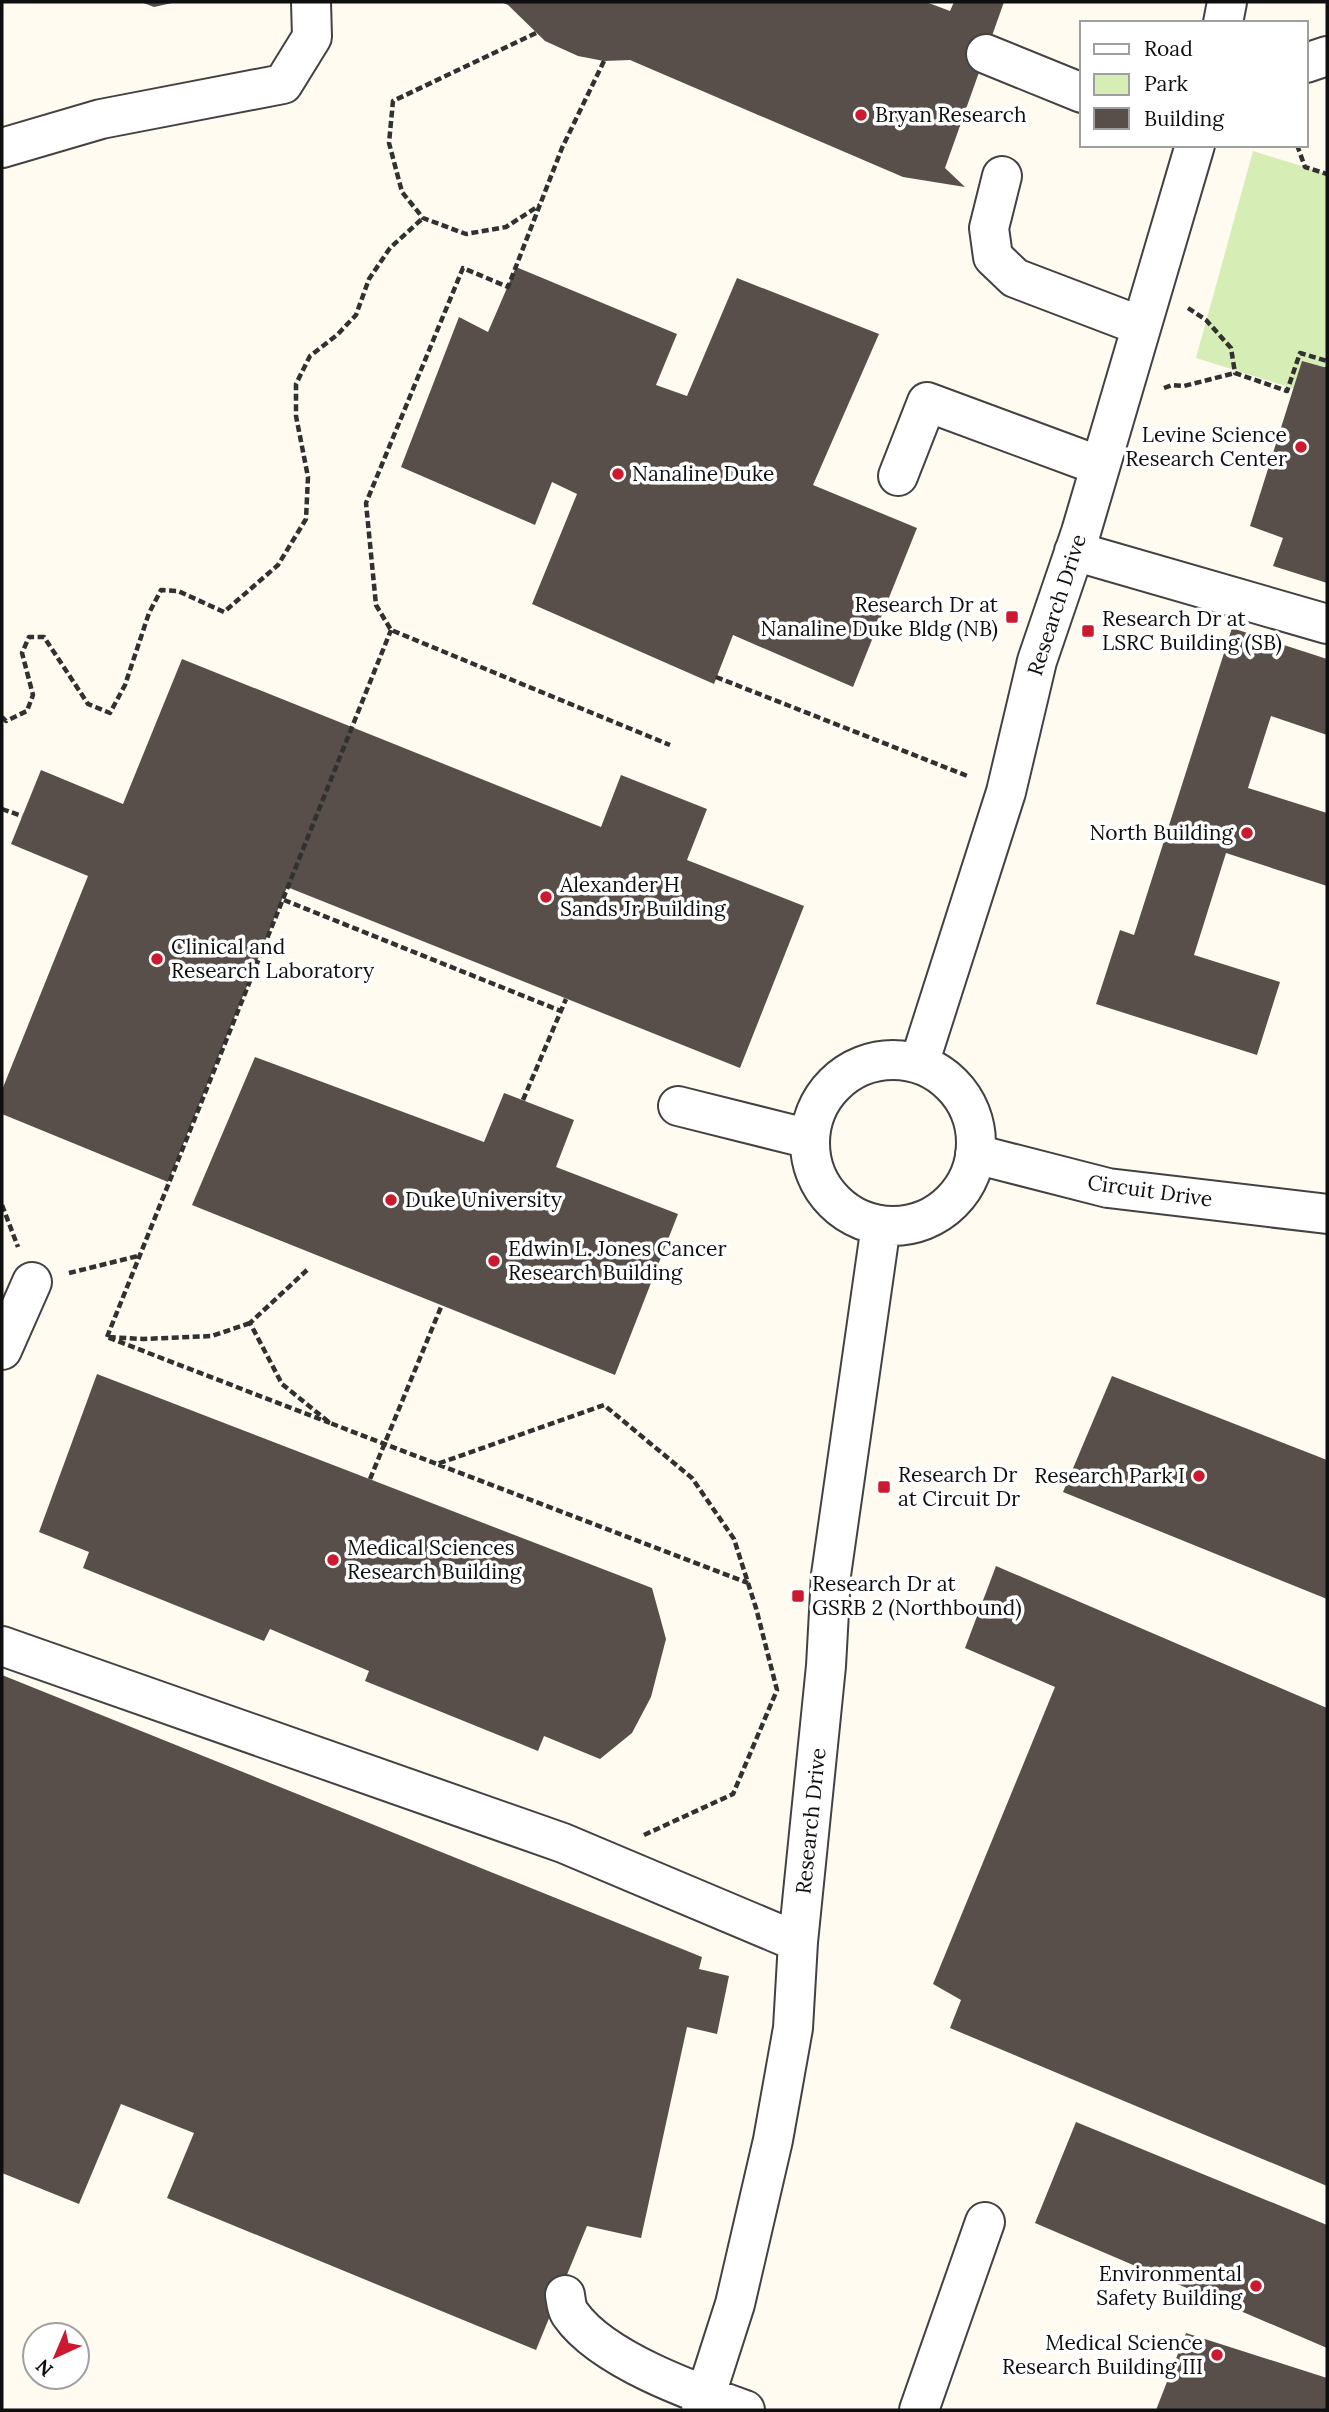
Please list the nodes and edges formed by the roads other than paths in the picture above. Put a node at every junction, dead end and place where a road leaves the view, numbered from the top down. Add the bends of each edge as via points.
1 (311, 2) edge
2 (1227, 2) edge
3 (1223, 21) edge
4 (986, 54) dead end
5 (1327, 57) edge
6 (1308, 62) edge
7 (1080, 92) edge
8 (1194, 147) edge
9 (2, 148) edge
10 (1002, 176) dead end
11 (1146, 310) junction
12 (1100, 466) junction
13 (898, 476) dead end
14 (1074, 551) junction
15 (1327, 624) edge
16 (919, 1064) junction
17 (678, 1106) dead end
18 (810, 1139) junction
19 (975, 1154) junction
20 (1327, 1214) edge
21 (881, 1225) junction
22 (32, 1282) road end
23 (2, 1350) edge
24 (2, 1646) edge
25 (798, 1942) junction
26 (985, 2222) dead end
27 (565, 2295) dead end
28 (704, 2403) edge
29 (746, 2410) edge
30 (919, 2410) edge

1 - 9 street via 312,37 283,84 102,120
2 - 3 street
4 - 7 street
5 - 6 street
8 - 11 street, Research Drive
10 - 11 street via 989,228 993,257 1015,278
11 - 12 street, Research Drive
12 - 13 street via 927,402
12 - 14 street, Research Drive
14 - 15 street
14 - 16 street, Research Drive via 1037,661 1006,792
16 - 18 street via 890,1059 852,1069 832,1086 816,1110
16 - 19 street via 947,1079 962,1095 976,1132
17 - 18 street
18 - 21 street via 814,1168 838,1204
19 - 20 street, Circuit Drive via 1108,1188
19 - 21 street via 969,1180 951,1203 927,1219
21 - 25 street, Research Drive via 831,1575 827,1666
22 - 23 street
24 - 25 street via 563,1843
25 - 28 street, Research Drive via 793,2028 773,2140 735,2304
26 - 30 street
27 - 28 street via 570,2314 595,2340
28 - 29 street

